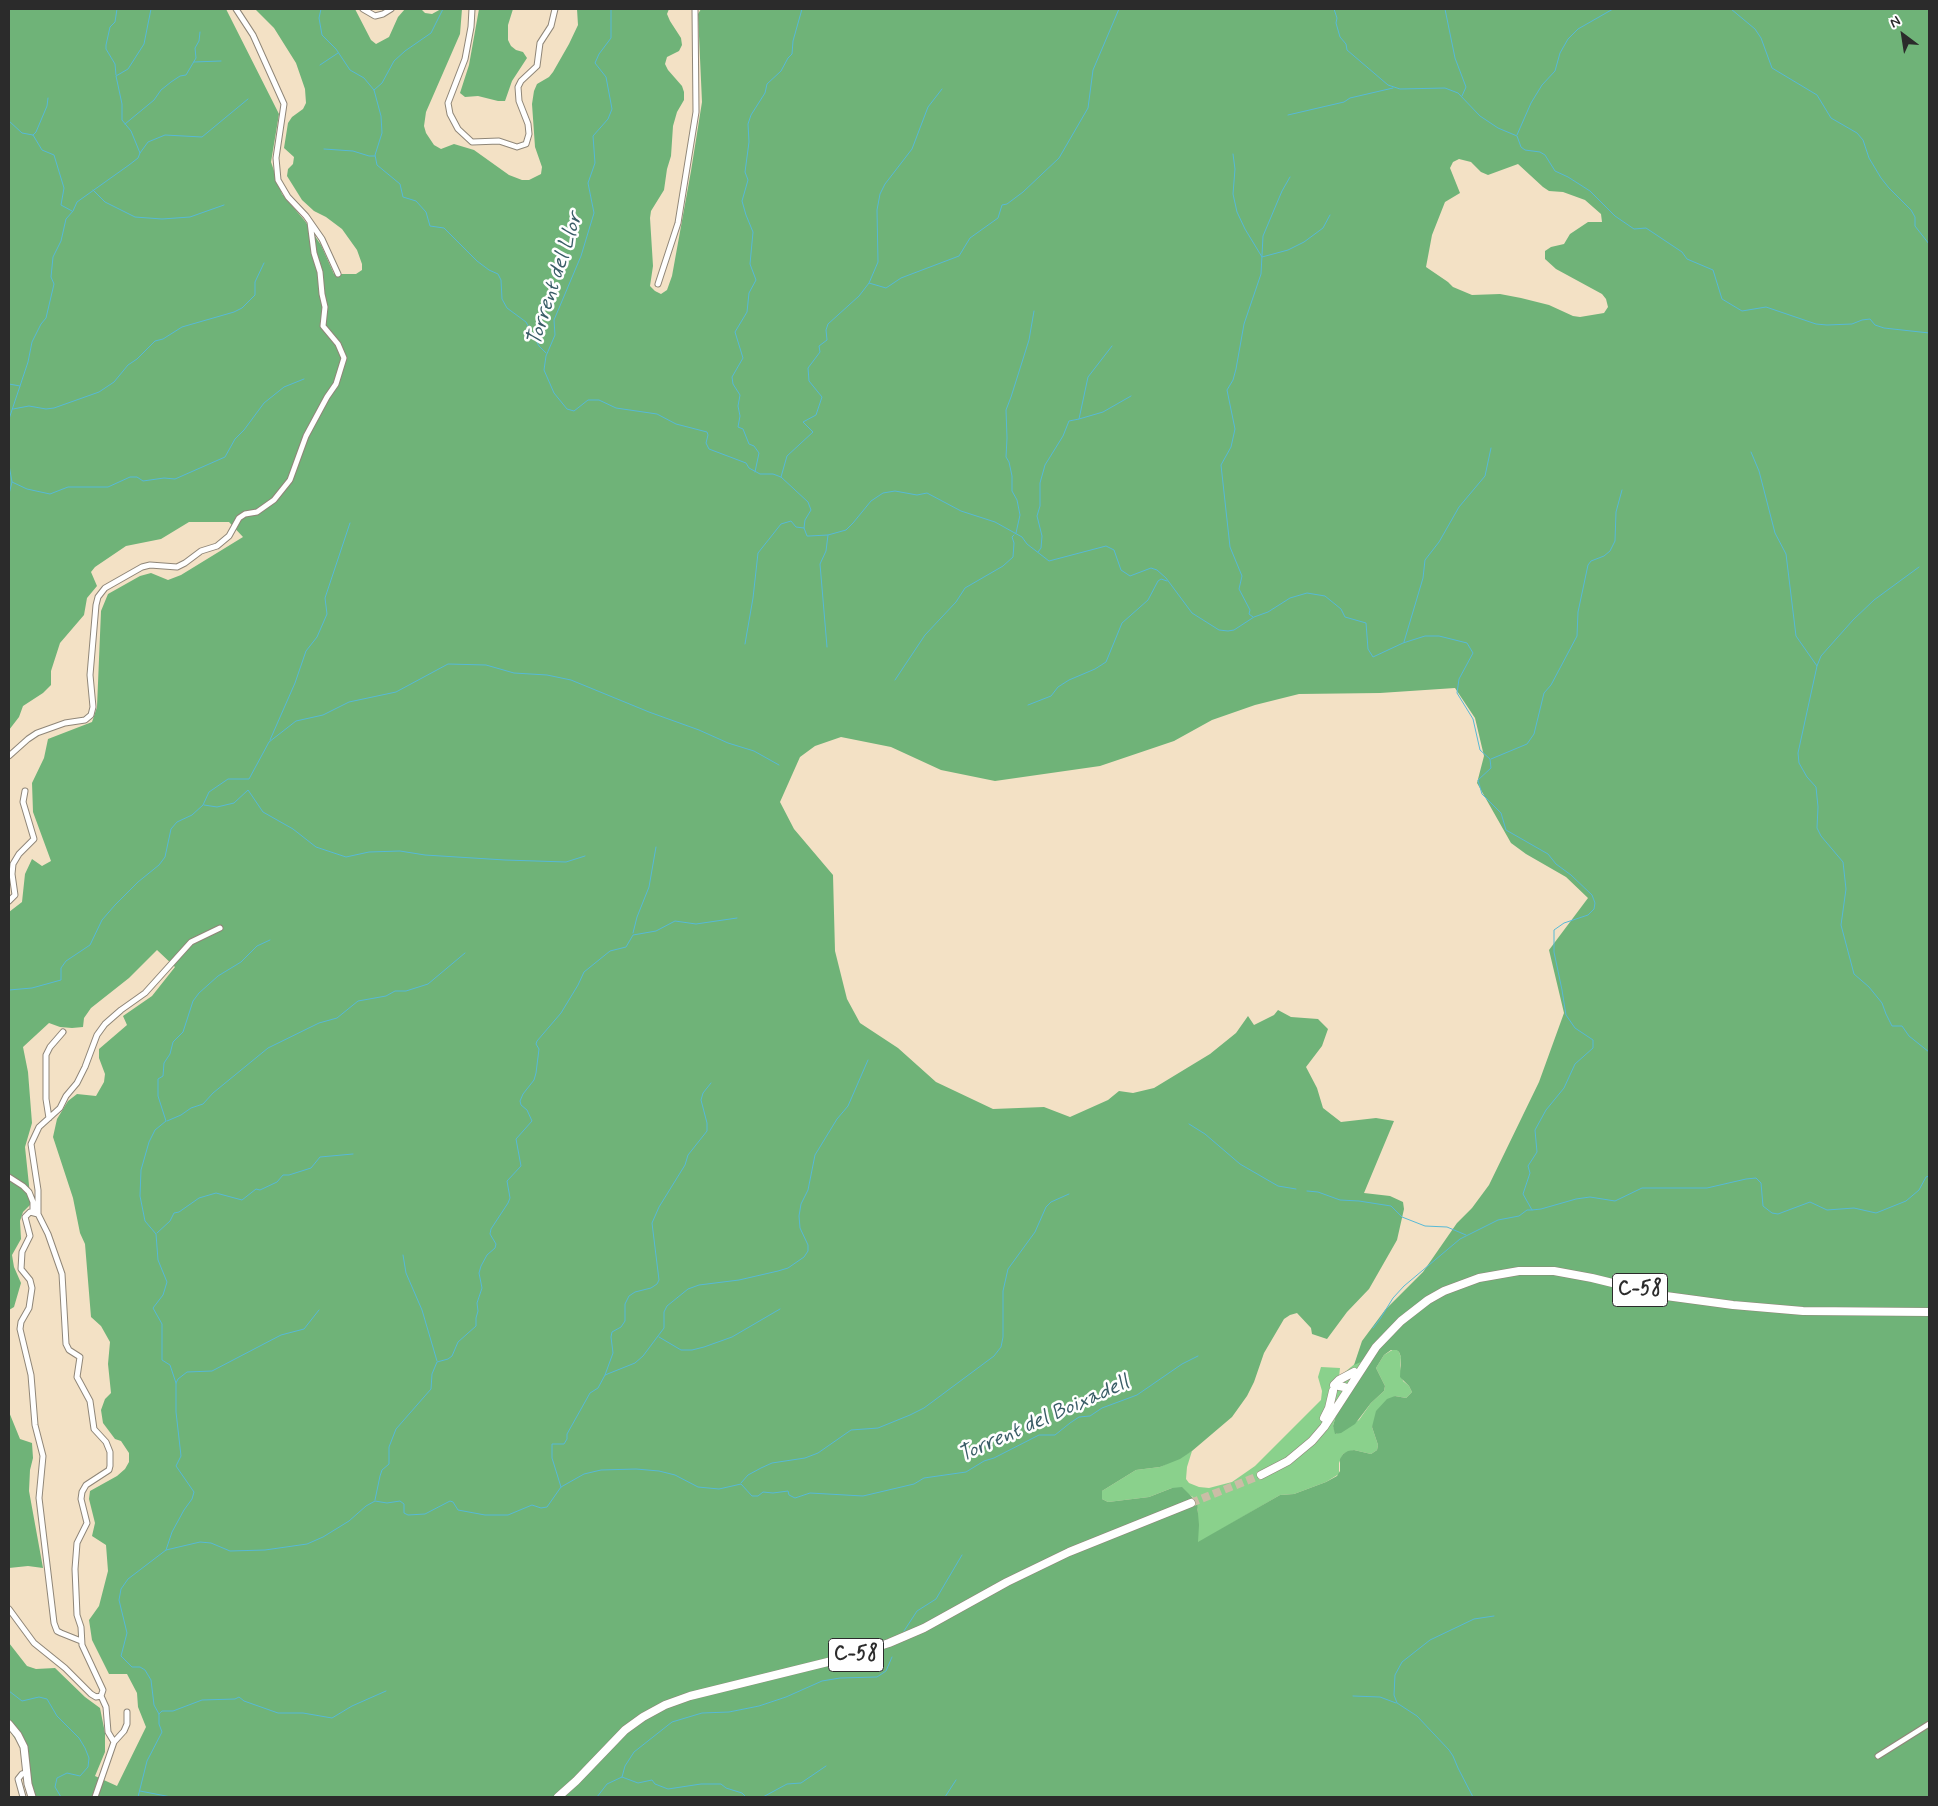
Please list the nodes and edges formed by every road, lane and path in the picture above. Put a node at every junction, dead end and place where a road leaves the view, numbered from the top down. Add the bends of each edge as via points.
1 (236, 9) edge
2 (363, 9) edge
3 (391, 9) edge
4 (472, 9) edge
5 (555, 9) edge
6 (695, 9) edge
7 (310, 222) junction
8 (338, 274) dead end
9 (658, 284) dead end
10 (9, 756) edge
11 (25, 791) dead end
12 (9, 901) edge
13 (220, 928) dead end
14 (62, 1032) dead end
15 (49, 1118) junction
16 (9, 1178) edge
17 (35, 1213) junction
18 (1929, 1308) edge
19 (1929, 1312) edge
20 (1365, 1363) junction
21 (1335, 1391) junction
22 (1341, 1400) junction
23 (1324, 1418) junction
24 (1275, 1467) junction
25 (1260, 1475) tunnel mouth
26 (1191, 1503) tunnel mouth
27 (1164, 1514) junction
28 (9, 1609) edge
29 (81, 1641) junction
30 (101, 1696) junction
31 (127, 1712) dead end
32 (9, 1724) edge
33 (1929, 1724) edge
34 (114, 1742) junction
35 (1878, 1756) dead end
36 (26, 1773) junction
37 (23, 1797) edge
38 (32, 1797) edge
39 (95, 1797) edge
40 (558, 1797) edge
41 (564, 1797) edge

1 - 7 street via 253,35 284,104 276,158 278,180
2 - 3 street via 375,16
4 - 5 street via 465,59 448,103 450,114 462,134 472,142 499,141 517,147 526,144 529,134 518,87 537,66 540,43 551,26
6 - 9 street via 696,112 678,223
7 - 8 street
7 - 10 street via 325,307 323,326 338,344 344,358 336,384 306,436 290,480 274,500 257,512 239,518 229,536 217,546 201,551 177,567 150,565 105,588 96,605 90,674 91,715 85,720 38,733
11 - 12 street via 23,802 34,838 13,864 14,895
13 - 15 street via 191,942 145,993 105,1024 97,1035 80,1078 60,1108
14 - 15 street via 46,1055
15 - 17 street via 38,1127 31,1144 38,1190
16 - 17 street via 29,1192
17 - 29 street via 25,1217 30,1236 22,1252 22,1271 32,1284 20,1330 31,1375 35,1425 43,1456 39,1498 54,1623 57,1631
17 - 29 street via 48,1234 62,1274 66,1344 80,1357 77,1377 90,1401 94,1429 110,1452 108,1470 86,1485 81,1496 87,1524 77,1543 75,1569
18 - 21 main road, C-58 via 1843,1309 1762,1305 1666,1292 1554,1268 1497,1270 1459,1281 1419,1303 1387,1330
19 - 20 main road, C-58 via 1762,1308 1666,1296 1568,1273 1519,1271 1498,1273 1460,1284 1428,1300 1389,1332
20 - 21 main road via 1348,1385
20 - 22 main road, C-58
21 - 22 main road
21 - 23 main road, C-58
21 - 23 main road
22 - 24 main road, C-58 via 1312,1441 1288,1461
23 - 24 main road, C-58 via 1307,1441
24 - 25 main road, C-58
26 - 27 main road, C-58
27 - 40 main road, C-58 via 1043,1564 924,1628 881,1646 665,1705 625,1730
27 - 41 main road, C-58 via 1024,1577 950,1619 890,1646 841,1663 667,1708 627,1733
28 - 30 street via 29,1638 91,1694
29 - 30 street via 103,1690
30 - 34 street via 108,1732
31 - 34 street via 124,1731
32 - 36 street via 24,1748
33 - 35 street
34 - 39 street
36 - 37 street via 18,1780
36 - 38 street

